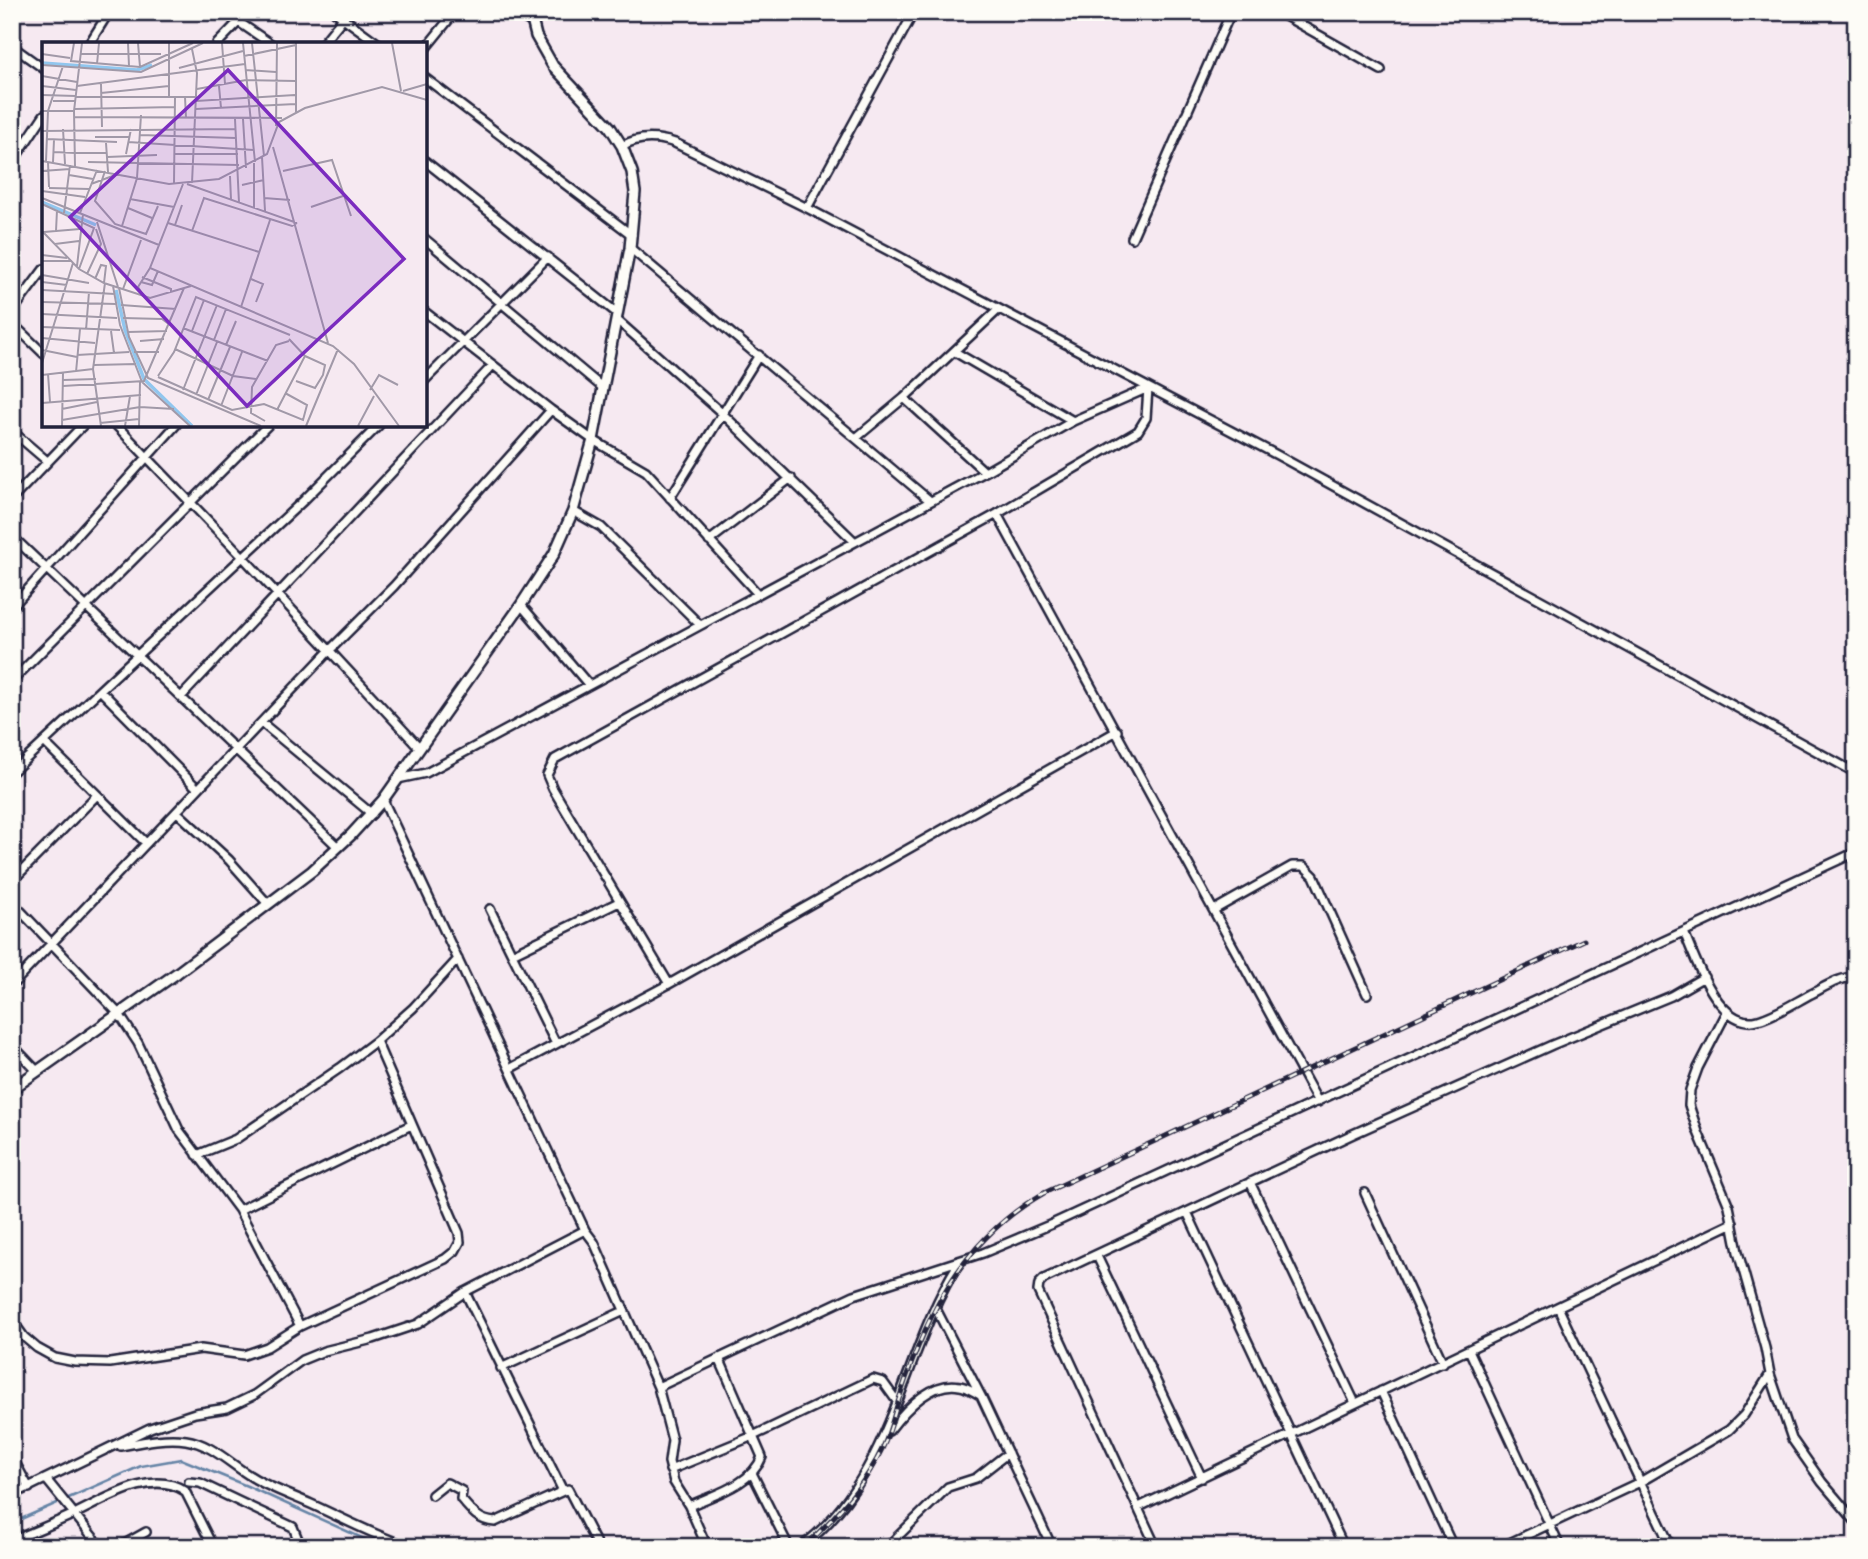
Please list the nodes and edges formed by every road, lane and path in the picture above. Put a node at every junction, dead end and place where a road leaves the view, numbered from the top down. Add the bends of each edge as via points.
1 (109, 12) edge
2 (224, 12) edge
3 (248, 12) edge
4 (335, 12) edge
5 (455, 12) edge
6 (513, 12) edge
7 (914, 12) edge
8 (1231, 12) edge
9 (1278, 12) edge
10 (346, 15) edge
11 (530, 17) edge
12 (238, 22) junction
13 (90, 42) edge
14 (219, 42) edge
15 (268, 42) edge
16 (324, 42) edge
17 (377, 42) edge
18 (12, 46) edge
19 (427, 47) edge
20 (42, 68) edge
21 (1381, 70) dead end
22 (427, 80) edge
23 (40, 129) edge
24 (622, 146) junction
25 (12, 163) edge
26 (427, 163) edge
27 (807, 208) junction
28 (632, 235) junction
29 (1132, 238) dead end
30 (427, 241) edge
31 (630, 248) junction
32 (548, 257) junction
33 (42, 272) edge
34 (502, 303) junction
35 (998, 310) junction
36 (12, 312) edge
37 (427, 314) edge
38 (617, 317) junction
39 (12, 323) edge
40 (463, 342) junction
41 (42, 352) edge
42 (955, 352) junction
43 (759, 355) junction
44 (493, 365) junction
45 (427, 378) edge
46 (603, 388) junction
47 (1148, 388) junction
48 (904, 398) junction
49 (551, 410) junction
50 (723, 414) junction
51 (1073, 421) junction
52 (81, 427) edge
53 (118, 427) edge
54 (174, 427) edge
55 (266, 427) edge
56 (377, 427) edge
57 (12, 431) edge
58 (856, 438) junction
59 (593, 440) junction
60 (148, 457) junction
61 (47, 461) junction
62 (985, 472) junction
63 (791, 478) junction
64 (670, 498) junction
65 (12, 499) edge
66 (929, 500) junction
67 (191, 504) junction
68 (573, 511) junction
69 (997, 514) junction
70 (12, 536) edge
71 (709, 541) junction
72 (854, 541) junction
73 (242, 556) junction
74 (46, 568) junction
75 (757, 593) junction
76 (276, 594) junction
77 (521, 605) junction
78 (12, 607) edge
79 (87, 608) junction
80 (699, 624) junction
81 (329, 651) junction
82 (137, 656) junction
83 (12, 681) edge
84 (588, 684) junction
85 (100, 691) junction
86 (181, 697) junction
87 (262, 723) junction
88 (1116, 731) junction
89 (45, 743) junction
90 (419, 747) junction
91 (235, 750) junction
92 (12, 772) edge
93 (1856, 773) edge
94 (398, 779) junction
95 (198, 789) junction
96 (97, 795) junction
97 (383, 800) junction
98 (177, 812) junction
99 (372, 814) junction
100 (146, 843) junction
101 (338, 847) junction
102 (1856, 852) edge
103 (12, 881) edge
104 (12, 902) edge
105 (619, 902) junction
106 (268, 904) junction
107 (490, 909) dead end
108 (1214, 910) junction
109 (1684, 932) junction
110 (51, 944) junction
111 (512, 954) junction
112 (457, 959) junction
113 (1856, 977) edge
114 (1704, 978) junction
115 (669, 984) junction
116 (12, 985) edge
117 (1367, 994) dead end
118 (1727, 1012) junction
119 (119, 1014) junction
120 (376, 1041) junction
121 (556, 1044) junction
122 (12, 1045) edge
123 (510, 1068) junction
124 (37, 1071) junction
125 (12, 1089) edge
126 (1318, 1102) junction
127 (411, 1125) junction
128 (197, 1155) junction
129 (1250, 1182) junction
130 (1365, 1193) dead end
131 (239, 1210) junction
132 (1187, 1212) junction
133 (1733, 1223) junction
134 (585, 1230) junction
135 (1097, 1256) junction
136 (960, 1261) junction
137 (465, 1292) junction
138 (935, 1306) junction
139 (1558, 1307) junction
140 (624, 1311) junction
141 (12, 1320) edge
142 (300, 1326) junction
143 (1469, 1350) junction
144 (719, 1358) junction
145 (1443, 1363) junction
146 (501, 1368) junction
147 (1770, 1374) junction
148 (658, 1387) junction
149 (1381, 1391) junction
150 (981, 1396) junction
151 (896, 1401) junction
152 (1355, 1403) junction
153 (1290, 1433) junction
154 (886, 1434) junction
155 (753, 1436) junction
156 (114, 1448) junction
157 (1007, 1453) junction
158 (12, 1457) edge
159 (670, 1470) junction
160 (752, 1473) junction
161 (1202, 1478) junction
162 (47, 1479) junction
163 (189, 1482) dead end
164 (1640, 1482) junction
165 (29, 1488) junction
166 (563, 1491) junction
167 (12, 1495) edge
168 (432, 1495) dead end
169 (689, 1506) junction
170 (1139, 1507) junction
171 (73, 1512) junction
172 (1856, 1522) edge
173 (1550, 1524) junction
174 (146, 1532) dead end
175 (12, 1541) edge
176 (101, 1547) edge
177 (119, 1547) edge
178 (213, 1547) edge
179 (301, 1547) edge
180 (410, 1547) edge
181 (598, 1547) edge
182 (707, 1547) edge
183 (789, 1547) edge
184 (801, 1547) edge
185 (887, 1547) edge
186 (1052, 1547) edge
187 (1156, 1547) edge
188 (1344, 1547) edge
189 (1453, 1547) edge
190 (1501, 1547) edge
191 (1560, 1547) edge
192 (1671, 1547) edge

1 - 13 street
2 - 12 street
3 - 12 street
4 - 10 street
5 - 19 street
6 - 11 street
7 - 27 street
8 - 29 street
9 - 21 street
10 - 16 street
10 - 17 street
11 - 24 street via 553,66
12 - 14 street
12 - 15 street
18 - 20 street
22 - 28 street
23 - 25 street
24 - 27 street via 652,138 675,143
24 - 28 street via 635,192
26 - 32 street
27 - 35 street
28 - 31 street
30 - 34 street
31 - 38 street
31 - 43 street
32 - 34 street
32 - 38 street
33 - 36 street
34 - 40 street
34 - 46 street
35 - 42 street
35 - 47 street
37 - 40 street
38 - 46 street
38 - 50 street
39 - 41 street
40 - 44 street
40 - 45 street
42 - 48 street
42 - 51 street
43 - 50 street
43 - 58 street
44 - 49 street
44 - 76 street
46 - 59 street
47 - 51 street
47 - 69 street via 1146,418 1138,431
47 - 93 street via 1498,574
48 - 58 street
48 - 62 street
49 - 59 street
49 - 81 street via 394,586
50 - 63 street
50 - 64 street
51 - 62 street
52 - 61 street
53 - 60 street
54 - 60 street
55 - 67 street
56 - 73 street
57 - 61 street
58 - 66 street
59 - 64 street via 646,471
59 - 68 street
60 - 67 street
60 - 74 street
61 - 65 street
62 - 66 street
63 - 71 street
63 - 72 street
64 - 71 street
66 - 72 street
67 - 73 street
67 - 79 street
68 - 77 street via 554,554
68 - 80 street via 601,527
69 - 88 street
69 - 105 street via 555,759 548,769 549,781
70 - 74 street
71 - 75 street
72 - 75 street
73 - 76 street
73 - 82 street
74 - 78 street
74 - 79 street
75 - 80 street
76 - 81 street
76 - 86 street
77 - 84 street
77 - 90 street
79 - 82 street
79 - 83 street
80 - 84 street
81 - 87 street
81 - 90 street
82 - 85 street
82 - 86 street
84 - 94 street via 426,773
85 - 89 street
85 - 95 street
86 - 91 street
87 - 91 street
87 - 99 street
88 - 108 street
88 - 115 street
89 - 92 street
89 - 96 street
90 - 94 street
91 - 95 street
91 - 101 street
94 - 97 street
95 - 98 street
96 - 100 street
96 - 103 street
97 - 99 street
97 - 112 street
98 - 100 street
98 - 106 street
99 - 101 street
100 - 110 street
101 - 106 street
102 - 109 street
104 - 110 street
105 - 111 street
105 - 115 street
106 - 119 street
107 - 111 street
108 - 117 street via 1292,866 1304,866 1314,876
108 - 126 street
109 - 114 street
109 - 126 street
110 - 116 street
110 - 119 street
111 - 121 street
112 - 120 street
112 - 123 street
113 - 118 street via 1832,982 1757,1020 1741,1020
114 - 118 street
114 - 129 street
115 - 121 street
118 - 133 street via 1698,1068 1689,1105
119 - 124 street
119 - 128 street via 138,1043 178,1130
120 - 127 street
120 - 128 street via 247,1132
121 - 123 street
122 - 124 street
123 - 134 street
124 - 125 street
126 - 136 street via 1052,1224
127 - 131 street
127 - 142 street via 460,1242 445,1259
128 - 131 street
129 - 132 street
129 - 152 street
130 - 145 street
131 - 142 street
132 - 135 street
132 - 153 street
133 - 139 street
133 - 147 street
134 - 137 street
134 - 140 street
135 - 161 street
135 - 170 street via 1044,1279 1038,1291
136 - 138 street
136 - 144 street via 855,1295
137 - 146 street
137 - 156 street via 418,1324 302,1360 254,1395 227,1408 150,1428
138 - 150 street
138 - 151 street
139 - 143 street
139 - 164 street
140 - 146 street
140 - 148 street
141 - 142 street via 37,1348 75,1362 124,1362 201,1349 244,1354 267,1348
143 - 145 street
143 - 173 street
144 - 148 street
144 - 155 street
145 - 149 street
146 - 166 street
147 - 164 street via 1729,1430
147 - 172 street via 1792,1439
148 - 159 street via 672,1440
149 - 152 street
149 - 189 street
150 - 154 street via 959,1385 932,1392 911,1405
150 - 157 street
151 - 154 street
151 - 155 street via 883,1382 873,1379
152 - 153 street
153 - 161 street
153 - 188 street
154 - 184 street via 860,1482
155 - 159 street
155 - 160 street via 762,1457
156 - 162 street
156 - 180 street via 186,1440 222,1455 270,1486
157 - 185 street via 976,1478 948,1487
157 - 186 street
158 - 165 street
159 - 169 street
160 - 169 street
160 - 183 street
161 - 170 street
162 - 165 street
162 - 171 street
163 - 179 street via 293,1527
164 - 173 street
164 - 192 street
165 - 167 street
166 - 168 street via 495,1522 484,1522 461,1499 462,1491 447,1483
166 - 181 street via 568,1489
169 - 182 street
170 - 187 street
171 - 175 street
171 - 176 street
171 - 178 street via 131,1487 176,1486 188,1496
173 - 190 street
173 - 191 street
174 - 177 street

